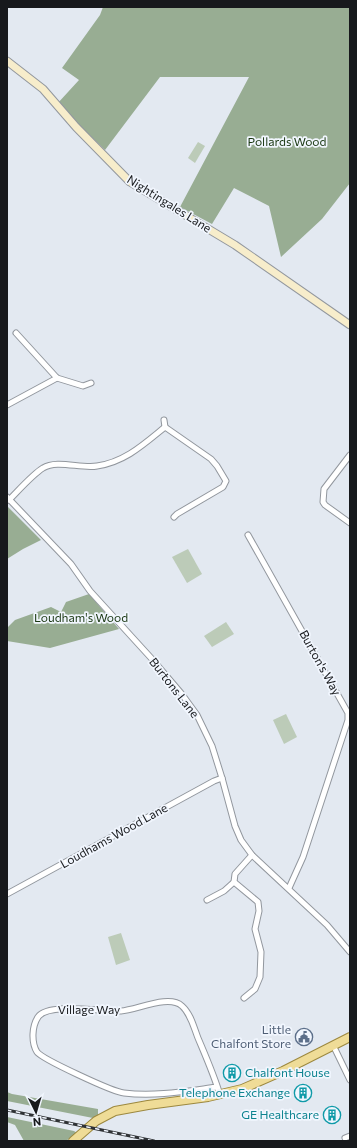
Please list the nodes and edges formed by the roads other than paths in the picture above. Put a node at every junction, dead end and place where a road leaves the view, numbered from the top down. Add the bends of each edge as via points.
1 (7, 61) edge
2 (348, 321) edge
3 (16, 333) dead end
4 (58, 378) junction
5 (91, 383) dead end
6 (7, 405) edge
7 (164, 420) dead end
8 (165, 427) junction
9 (350, 455) edge
10 (8, 498) edge
11 (174, 517) dead end
12 (350, 523) edge
13 (248, 535) dead end
14 (222, 778) junction
15 (252, 856) junction
16 (234, 882) junction
17 (289, 888) junction
18 (7, 894) edge
19 (207, 900) dead end
20 (350, 952) edge
21 (244, 998) dead end
22 (350, 1037) edge
23 (333, 1044) junction
24 (350, 1079) edge
25 (218, 1091) junction
26 (73, 1141) edge

1 - 2 main road, Nightingales Lane via 43,89 130,182 236,245
3 - 4 street
4 - 5 street via 83,386
4 - 6 street
7 - 8 street
8 - 10 street via 135,452 119,461 96,466 54,465 43,468
8 - 11 street via 211,459 226,481 223,487
9 - 12 street via 324,489 323,502
10 - 14 street, Burtons Lane via 71,564 90,591 181,693 197,715
13 - 17 street, Burton's Way via 348,713 348,720 303,857
14 - 15 street, Burtons Lane via 235,826
14 - 18 street, Loudhams Wood Lane
15 - 16 street via 235,874
15 - 17 street, Burtons Lane
16 - 19 street
16 - 21 street via 258,902 259,911 255,929 261,952 260,977 255,989
17 - 20 street, Burtons Lane
22 - 23 main road
23 - 24 street
23 - 25 main road via 295,1066 257,1083
25 - 25 street, Village Way via 189,1015 173,1001 121,1011 66,1008 49,1011 39,1016 33,1028 33,1041 37,1052 52,1062 112,1090 145,1094
25 - 26 main road via 115,1111 96,1122

